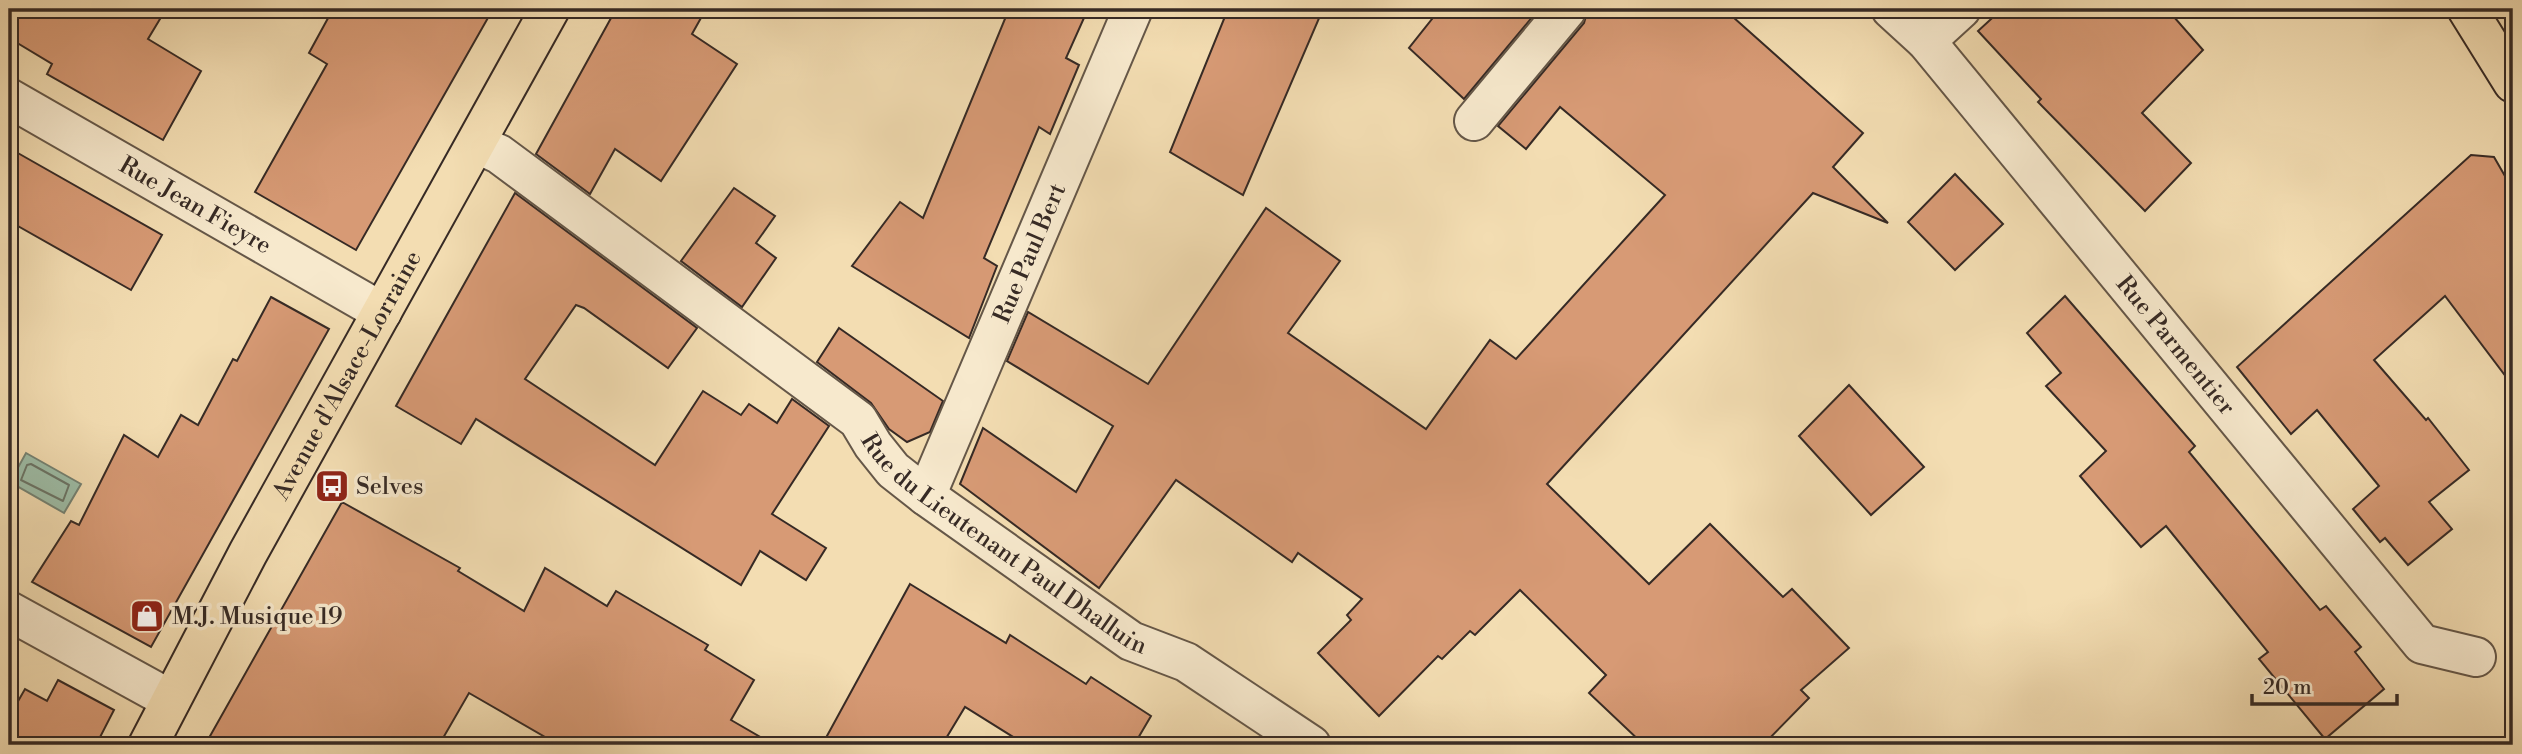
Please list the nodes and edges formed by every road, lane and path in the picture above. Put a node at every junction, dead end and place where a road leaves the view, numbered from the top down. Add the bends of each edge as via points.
1 (550, 9) edge
2 (1133, 9) edge
3 (1567, 9) edge
4 (1891, 9) edge
5 (1961, 9) edge
6 (2467, 9) edge
7 (1926, 41) junction
8 (2513, 83) edge
9 (9, 97) edge
10 (1474, 121) dead end
11 (477, 144) junction
12 (382, 312) junction
13 (926, 496) junction
14 (9, 611) edge
15 (2476, 657) dead end
16 (171, 700) junction
17 (148, 745) edge
18 (1311, 745) edge

1 - 11 main road, Avenue d'Alsace-Lorraine
2 - 13 street, Rue Paul Bert
3 - 10 street
4 - 7 street, Rue Parmentier
5 - 7 street
6 - 8 main road
7 - 15 street, Rue Parmentier via 2422,644
9 - 12 street, Rue Jean Fieyre
11 - 12 main road, Avenue d'Alsace-Lorraine
11 - 13 street, Rue du Lieutenant Paul Dhalluin via 499,154 858,419 893,470
12 - 16 main road, Avenue d'Alsace-Lorraine
13 - 18 street, Rue du Lieutenant Paul Dhalluin via 1131,641 1186,662
14 - 16 street
16 - 17 main road, Avenue d'Alsace-Lorraine

